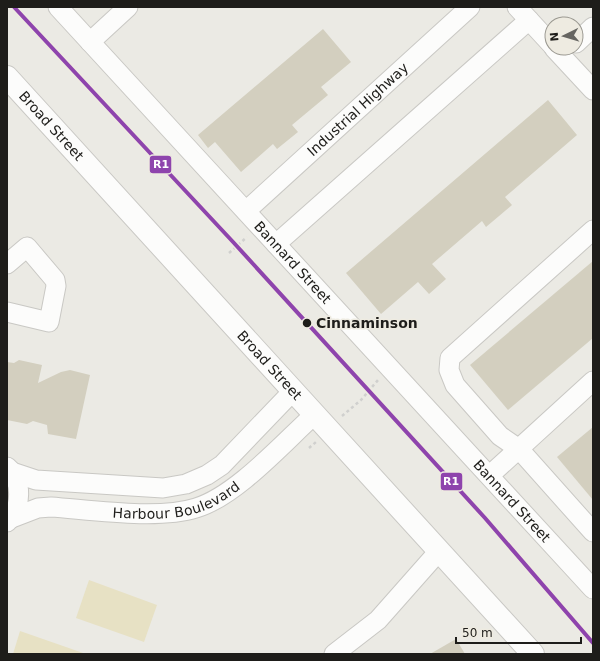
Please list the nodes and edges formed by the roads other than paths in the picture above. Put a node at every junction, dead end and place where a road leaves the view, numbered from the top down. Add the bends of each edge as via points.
1 (58, 7) edge
2 (128, 7) edge
3 (470, 7) edge
4 (523, 13) edge
5 (593, 27) edge
6 (544, 34) edge
7 (584, 35) edge
8 (90, 42) junction
9 (565, 56) edge
10 (7, 77) edge
11 (593, 90) edge
12 (246, 211) junction
13 (593, 230) edge
14 (276, 244) junction
15 (7, 264) edge
16 (7, 312) edge
17 (593, 381) edge
18 (293, 391) junction
19 (314, 415) junction
20 (519, 449) junction
21 (10, 470) edge
22 (490, 475) junction
23 (203, 477) junction
24 (211, 501) junction
25 (9, 520) edge
26 (593, 532) edge
27 (439, 551) junction
28 (593, 589) edge
29 (334, 654) edge
30 (533, 654) edge

1 - 8 street, Bannard Street
2 - 8 street
3 - 12 street, Industrial Highway
4 - 6 street
4 - 14 street
5 - 7 street
8 - 12 street, Bannard Street
9 - 11 street
10 - 18 main road, Broad Street
12 - 14 street, Bannard Street
13 - 20 street via 450,358 449,370 455,385 500,436
14 - 22 street, Bannard Street
15 - 16 street via 27,247 56,286 49,322
17 - 20 street
18 - 19 main road, Broad Street
18 - 23 street, Harbour Boulevard via 222,465
19 - 24 street, Harbour Boulevard via 234,487
19 - 27 main road, Broad Street
20 - 22 street
20 - 26 street
21 - 23 street, Harbour Boulevard via 36,480 163,488 186,484
21 - 25 street, Harbour Boulevard via 19,491 18,505
22 - 28 street, Bannard Street
23 - 24 street
24 - 25 street, Harbour Boulevard via 196,508 173,513 38,508
27 - 29 street via 378,620
27 - 30 main road, Broad Street

